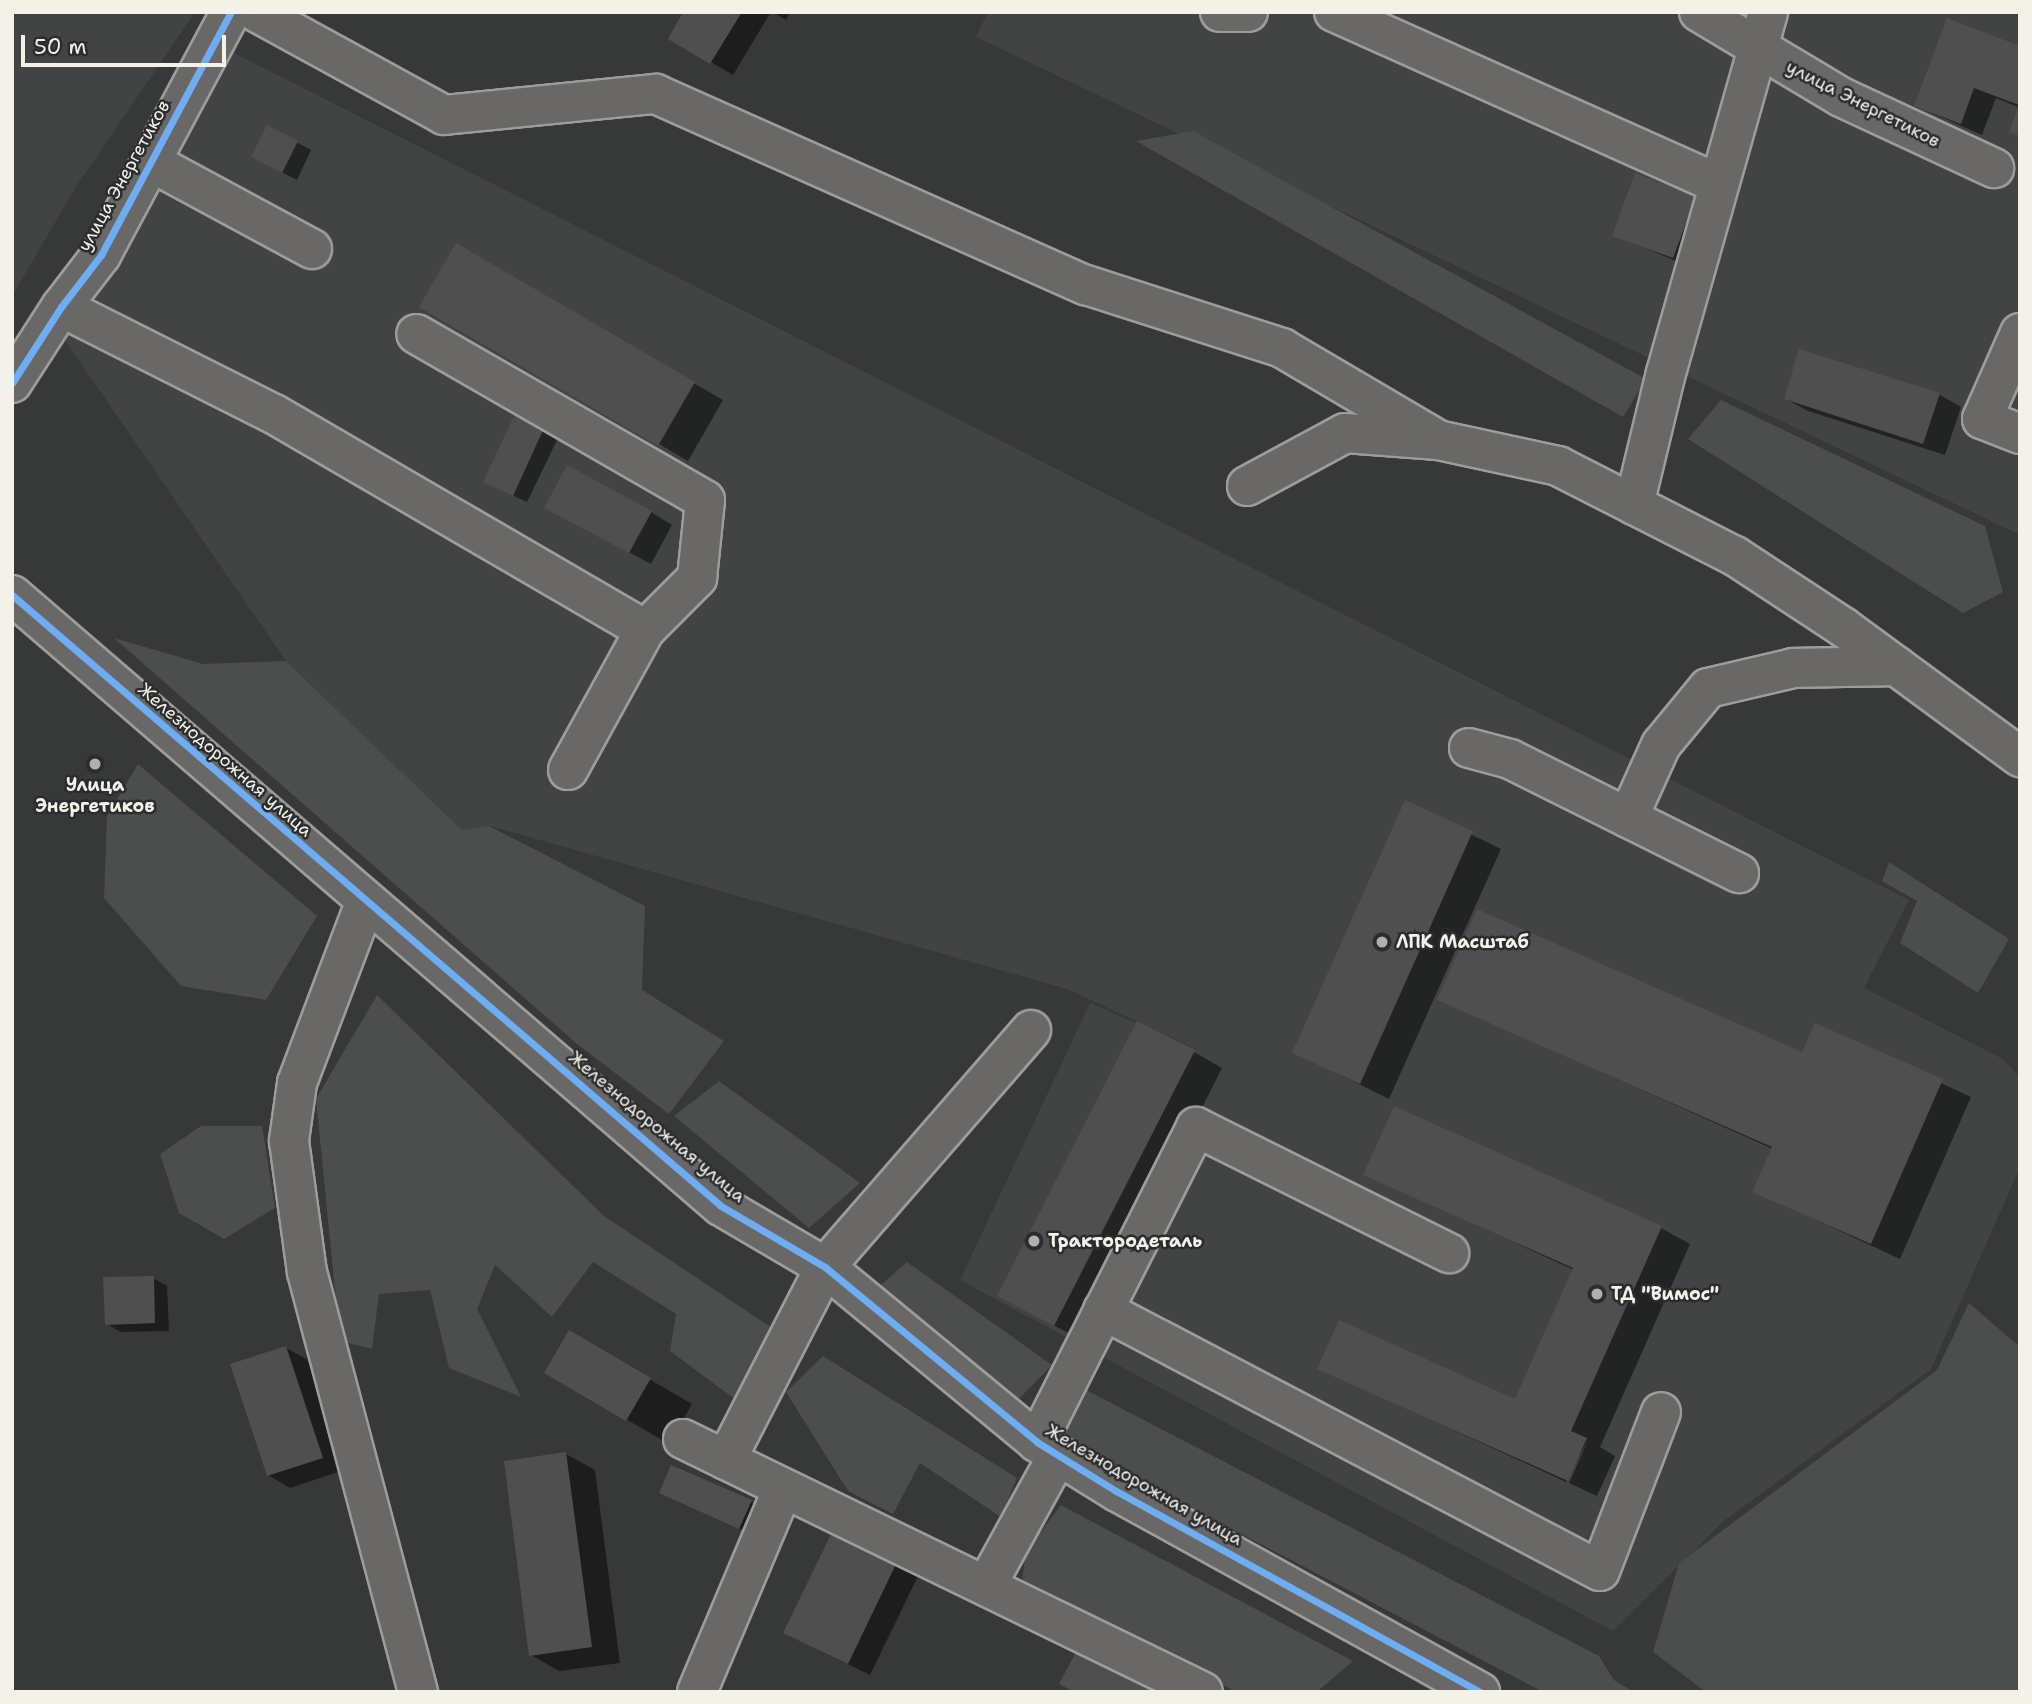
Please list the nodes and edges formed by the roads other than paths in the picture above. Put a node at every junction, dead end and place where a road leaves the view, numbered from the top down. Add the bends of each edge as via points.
1 (231, 12) edge
2 (256, 12) edge
3 (1220, 12) edge
4 (1248, 12) edge
5 (1334, 12) edge
6 (1699, 12) edge
7 (1768, 12) edge
8 (1755, 48) junction
9 (151, 162) junction
10 (1994, 168) dead end
11 (1718, 184) junction
12 (312, 249) dead end
13 (61, 307) junction
14 (2020, 333) edge
15 (416, 334) dead end
16 (12, 383) edge
17 (2020, 434) edge
18 (1438, 440) junction
19 (1247, 486) dead end
20 (1634, 505) junction
21 (12, 594) edge
22 (645, 630) junction
23 (1896, 666) junction
24 (1469, 748) dead end
25 (2020, 757) edge
26 (568, 770) dead end
27 (1628, 818) junction
28 (1739, 873) dead end
29 (365, 903) junction
30 (1031, 1030) dead end
31 (1449, 1253) dead end
32 (825, 1268) junction
33 (1103, 1310) junction
34 (1661, 1412) dead end
35 (683, 1439) dead end
36 (1048, 1448) junction
37 (726, 1460) junction
38 (783, 1488) junction
39 (986, 1587) junction
40 (418, 1692) edge
41 (697, 1692) edge
42 (1203, 1692) edge
43 (1480, 1692) edge

1 - 9 street, улица Энергетиков
2 - 18 street via 444,115 656,94 1086,285 1282,348
3 - 4 street
5 - 11 street
6 - 8 street, улица Энергетиков
7 - 8 street
8 - 10 street, улица Энергетиков via 1841,97
8 - 11 street
9 - 12 street
9 - 13 street, улица Энергетиков via 102,254
11 - 20 street
13 - 16 street, улица Энергетиков
13 - 22 street via 274,414
14 - 17 street via 1982,419
15 - 22 street via 705,500 697,578
18 - 19 street via 1345,433
18 - 20 street via 1558,466
20 - 23 street via 1735,556
21 - 29 street, Железнодорожная улица
22 - 26 street
23 - 25 street
23 - 27 street via 1793,668 1708,688 1661,745
24 - 27 street via 1510,759
27 - 28 street
29 - 32 street, Железнодорожная улица via 721,1206
29 - 40 street via 297,1083 289,1141 307,1272
30 - 32 street
31 - 33 street via 1196,1127
32 - 36 street, Железнодорожная улица
32 - 37 street
33 - 34 street via 1600,1571
33 - 36 street
35 - 37 street
36 - 39 street
36 - 43 street, Железнодорожная улица
37 - 38 street
38 - 39 street
38 - 41 street
39 - 42 street

